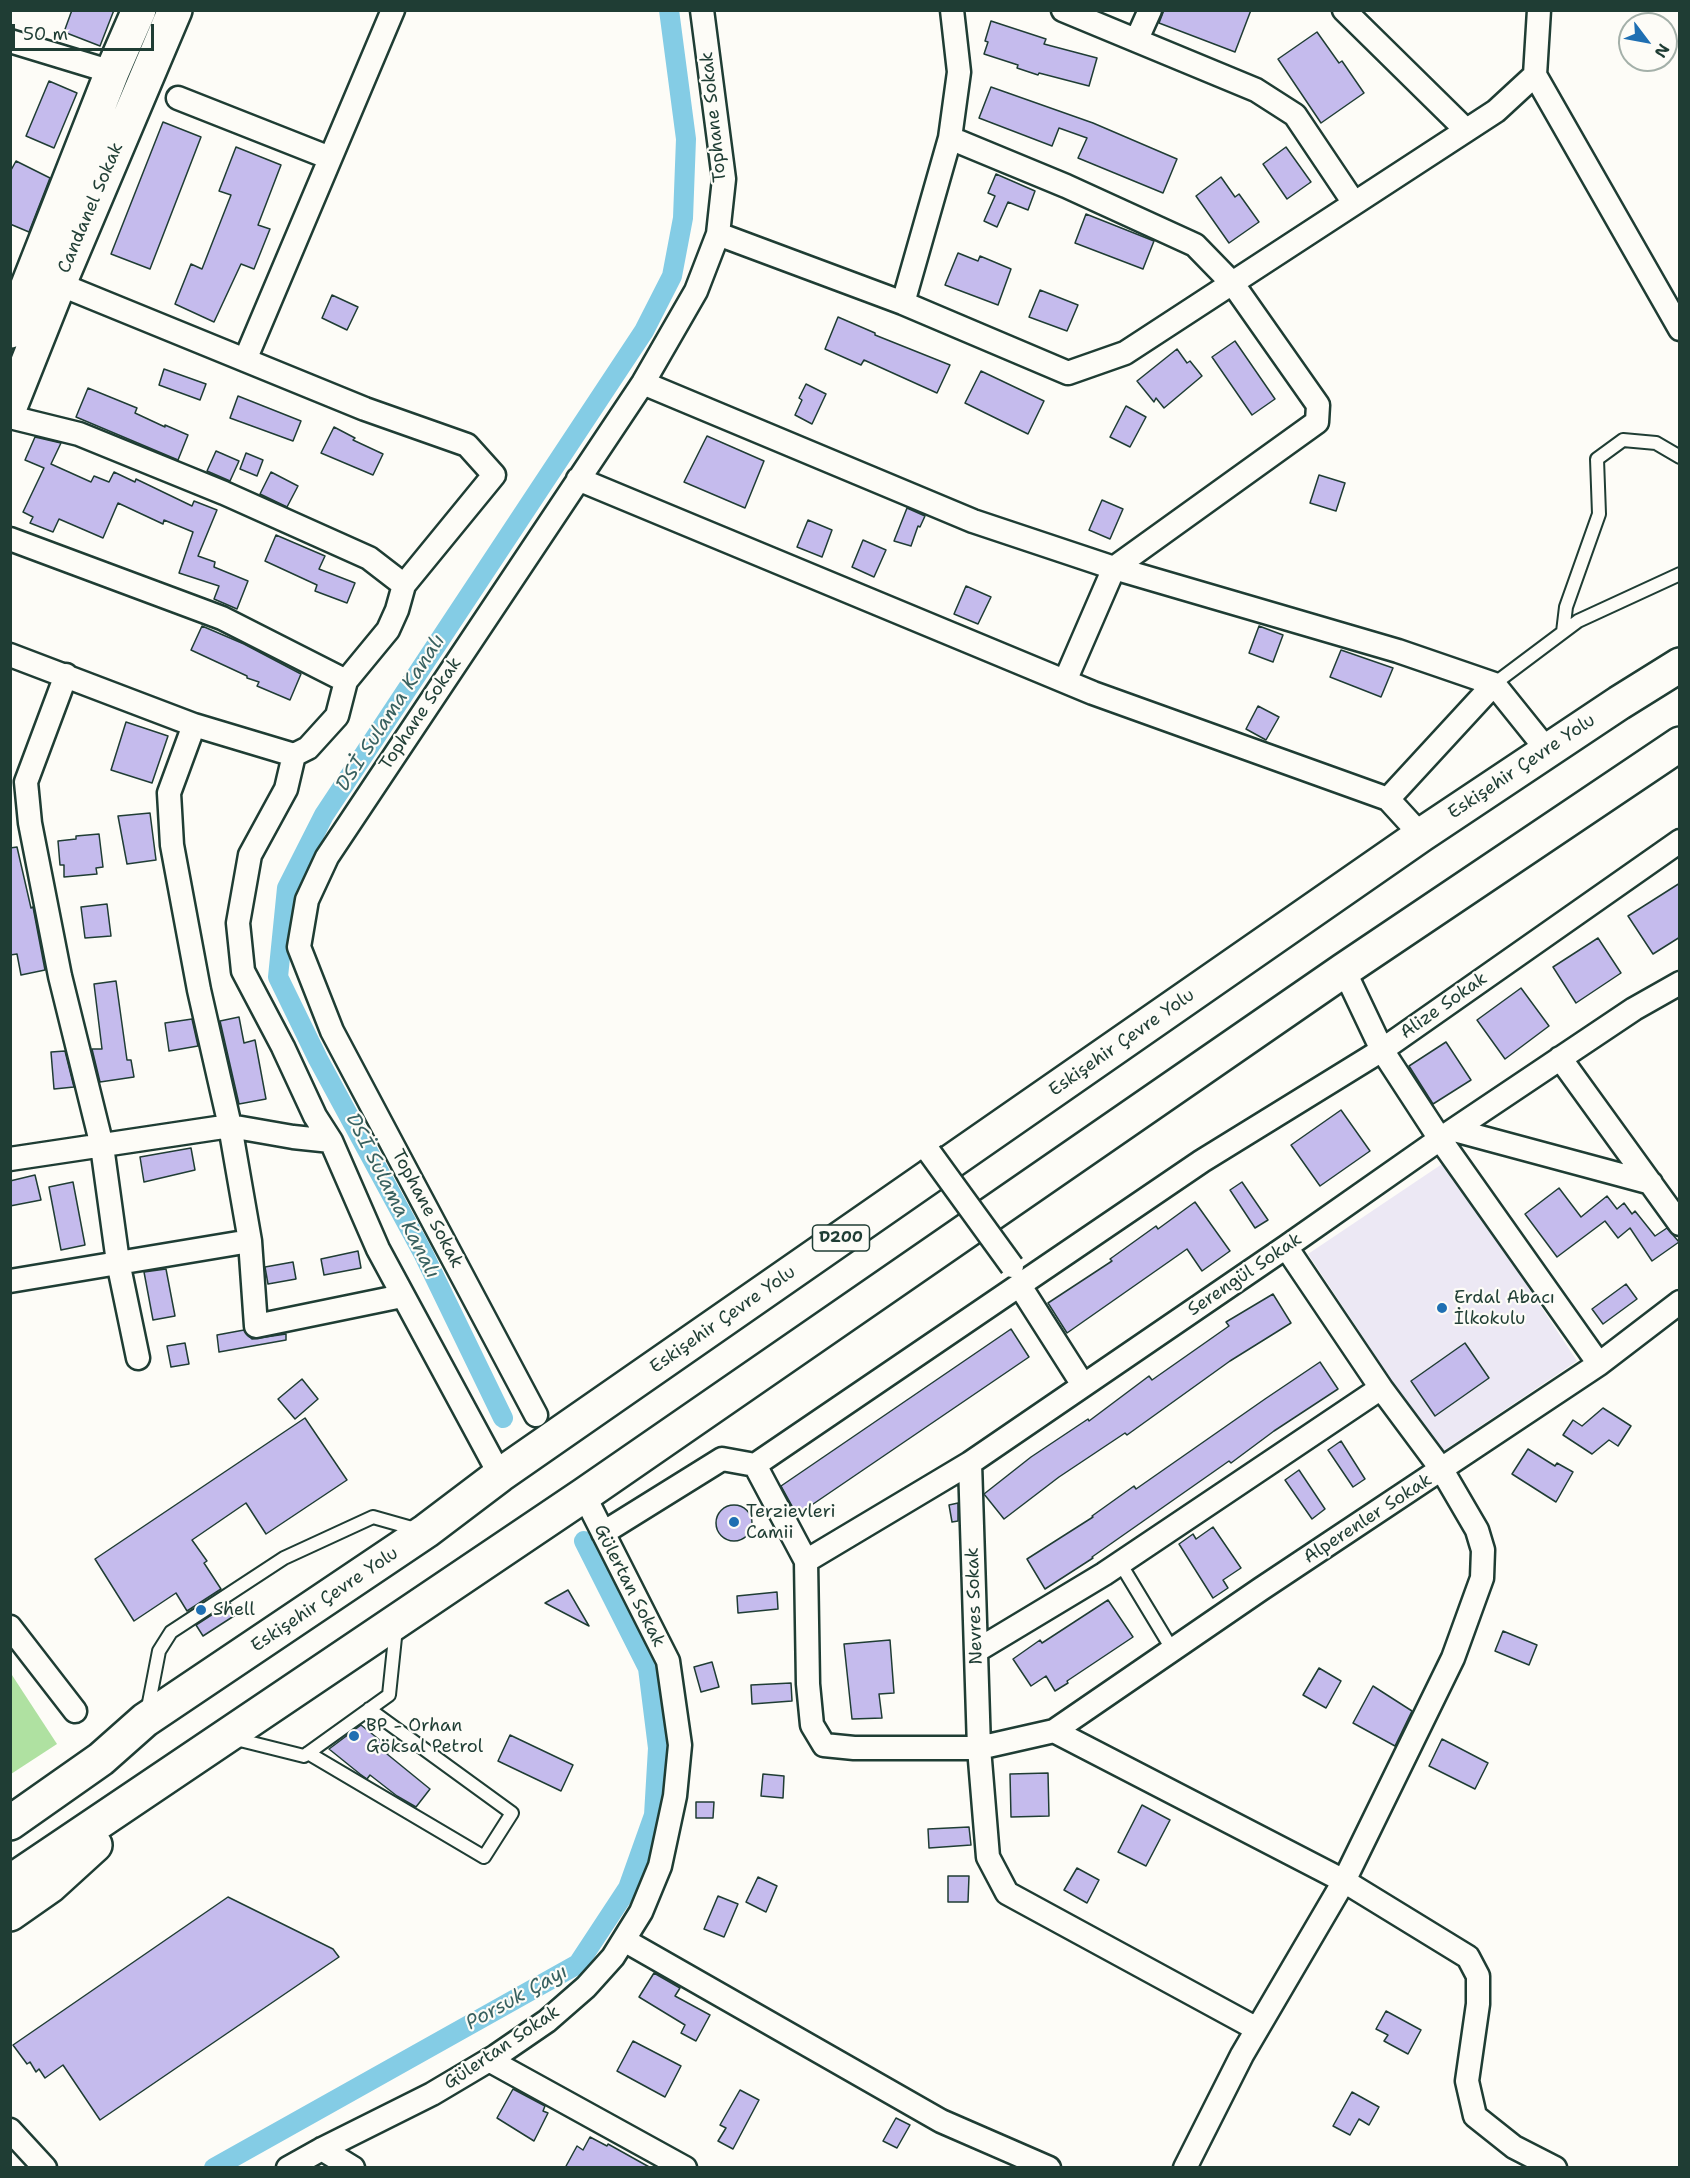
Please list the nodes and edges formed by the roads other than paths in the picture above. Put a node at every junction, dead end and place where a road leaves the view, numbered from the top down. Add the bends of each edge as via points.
1 (139, 10) edge
2 (175, 10) edge
3 (393, 10) edge
4 (702, 10) edge
5 (952, 10) edge
6 (1063, 10) edge
7 (1150, 10) edge
8 (1539, 10) edge
9 (1339, 11) edge
10 (1137, 39) junction
11 (10, 41) edge
12 (112, 72) junction
13 (1535, 75) junction
14 (178, 98) dead end
15 (1466, 129) junction
16 (950, 138) junction
17 (330, 158) junction
18 (1354, 203) junction
19 (718, 234) junction
20 (59, 284) junction
21 (1233, 284) junction
22 (903, 303) junction
23 (1680, 329) edge
24 (10, 331) edge
25 (245, 360) junction
26 (643, 383) junction
27 (10, 406) edge
28 (10, 417) edge
29 (1680, 457) edge
30 (578, 479) junction
31 (10, 539) edge
32 (1114, 568) junction
33 (1680, 574) edge
34 (404, 585) junction
35 (1563, 632) junction
36 (10, 656) edge
37 (1680, 665) edge
38 (66, 675) junction
39 (346, 681) junction
40 (1065, 681) junction
41 (1494, 684) junction
42 (194, 725) junction
43 (1680, 744) edge
44 (1547, 750) junction
45 (294, 755) junction
46 (1388, 799) junction
47 (1421, 835) junction
48 (1680, 841) edge
49 (1344, 970) junction
50 (1680, 983) edge
51 (1382, 1050) junction
52 (1560, 1058) junction
53 (230, 1125) junction
54 (1447, 1134) junction
55 (331, 1141) junction
56 (102, 1146) junction
57 (930, 1153) dead end
58 (10, 1159) edge
59 (1651, 1183) junction
60 (1680, 1224) edge
61 (250, 1241) junction
62 (1286, 1247) junction
63 (118, 1262) junction
64 (1016, 1276) junction
65 (10, 1281) edge
66 (402, 1296) junction
67 (1680, 1302) edge
68 (138, 1358) dead end
69 (1599, 1364) junction
70 (1083, 1385) junction
71 (1381, 1388) junction
72 (537, 1415) dead end
73 (969, 1463) junction
74 (755, 1465) junction
75 (1442, 1470) junction
76 (500, 1475) junction
77 (584, 1495) junction
78 (426, 1531) junction
79 (603, 1533) junction
80 (806, 1561) junction
81 (1120, 1563) junction
82 (397, 1622) junction
83 (10, 1627) edge
84 (1172, 1649) junction
85 (976, 1651) junction
86 (369, 1709) junction
87 (75, 1711) dead end
88 (145, 1720) junction
89 (1054, 1731) junction
90 (225, 1736) junction
91 (979, 1748) junction
92 (308, 1753) junction
93 (101, 1759) junction
94 (188, 1761) junction
95 (10, 1804) edge
96 (10, 1823) edge
97 (1344, 1881) junction
98 (10, 1882) edge
99 (10, 1914) edge
100 (624, 1940) junction
101 (1257, 2029) junction
102 (489, 2060) junction
103 (10, 2130) edge
104 (322, 2149) junction
105 (654, 2161) edge
106 (45, 2168) edge
107 (288, 2168) edge
108 (353, 2168) edge
109 (685, 2168) edge
110 (1049, 2168) edge
111 (1185, 2168) edge
112 (1555, 2168) edge

1 - 12 main road
2 - 20 main road, Candanel Sokak
3 - 17 street
4 - 19 street, Tophane Sokak via 724,179
5 - 16 street via 958,72
6 - 10 street
7 - 10 street
8 - 13 street
9 - 15 street
10 - 18 street via 1256,90 1295,115
11 - 12 street
12 - 24 main road
13 - 15 street via 1496,111
13 - 23 street
14 - 17 street
15 - 18 street
16 - 21 street via 1195,245
16 - 22 street
17 - 25 street
18 - 21 street
19 - 22 street
19 - 26 street, Tophane Sokak via 696,291
20 - 25 street
20 - 27 main road, Candanel Sokak
21 - 22 street via 1125,353 1068,373
21 - 32 street via 1318,405 1317,422
25 - 34 street via 467,445 494,475
26 - 30 street, Tophane Sokak
26 - 32 street via 973,521
28 - 34 street via 78,434 224,493 369,558
29 - 35 lane via 1656,443 1623,440 1597,459 1599,514 1566,607
30 - 40 street
30 - 72 street, Tophane Sokak via 327,857 307,900 299,947 332,1030
31 - 39 street via 222,618
32 - 40 street
32 - 41 street via 1398,651
33 - 35 lane via 1578,621
34 - 39 street via 388,630
35 - 41 lane
36 - 38 street
37 - 44 main road, Eskişehir Çevre Yolu / D200
38 - 42 street
38 - 56 street via 26,782 60,976
39 - 45 street via 337,716 308,748
40 - 46 street
41 - 44 street
41 - 46 street
42 - 45 street
42 - 53 street via 169,793 172,845
43 - 49 main road
44 - 47 main road, Eskişehir Çevre Yolu / D200
45 - 55 street via 286,789 250,855 238,923 243,971
46 - 47 street
47 - 76 main road, Eskişehir Çevre Yolu / D200
48 - 51 street, Alize Sokak
49 - 51 street
49 - 77 main road
50 - 52 street, Serengül Sokak
51 - 54 street
51 - 64 street, Alize Sokak
52 - 54 street, Serengül Sokak
52 - 59 street
53 - 55 street
53 - 56 street
53 - 61 street
54 - 59 street
54 - 62 street, Serengül Sokak
54 - 69 street
55 - 66 street
56 - 58 street
56 - 63 street
57 - 64 street, bridge
59 - 60 street
61 - 63 street
61 - 66 street via 256,1326
62 - 70 street, Serengül Sokak
62 - 71 street
63 - 65 street
63 - 68 street
64 - 70 street
64 - 74 street, Alize Sokak
66 - 76 street
67 - 69 street, Alperenler Sokak
69 - 75 street, Alperenler Sokak
70 - 73 street, Serengül Sokak
71 - 75 street
71 - 81 street
73 - 80 street, Serengül Sokak
73 - 85 street, Nevres Sokak
74 - 79 street via 722,1459
74 - 80 street
75 - 84 street, Alperenler Sokak
75 - 97 street via 1477,1530 1483,1550 1482,1578 1453,1658
76 - 78 main road, Eskişehir Çevre Yolu / D200
77 - 79 street, Gülertan Sokak
77 - 82 main road
78 - 88 main road, Eskişehir Çevre Yolu / D200
78 - 88 lane via 373,1517 284,1558 171,1632 159,1651
79 - 100 street, Gülertan Sokak via 668,1661 680,1745 675,1796 660,1866 641,1912
80 - 91 street via 812,1725 824,1745
81 - 84 lane
81 - 85 street
82 - 86 lane via 388,1695
82 - 90 main road
83 - 87 street
84 - 89 street, Alperenler Sokak
85 - 91 street, Nevres Sokak
86 - 92 lane
86 - 92 lane via 512,1813 484,1857
88 - 93 main road, Eskişehir Çevre Yolu / D200
89 - 91 street
89 - 97 street
90 - 92 lane via 304,1756
90 - 94 main road
91 - 101 street, Nevres Sokak via 987,1857 1007,1893
93 - 95 main road
93 - 96 main road, Eskişehir Çevre Yolu / D200
94 - 98 main road
94 - 99 main road via 50,1886
97 - 101 street
97 - 112 street via 1468,1958 1478,1976 1467,2081 1474,2116 1514,2147
100 - 102 street, Gülertan Sokak via 586,1987 547,2021
100 - 110 street via 941,2121
101 - 111 street
102 - 104 street, Gülertan Sokak via 432,2094
102 - 105 street
103 - 106 street
104 - 107 street, Gülertan Sokak
104 - 108 street
105 - 109 street

